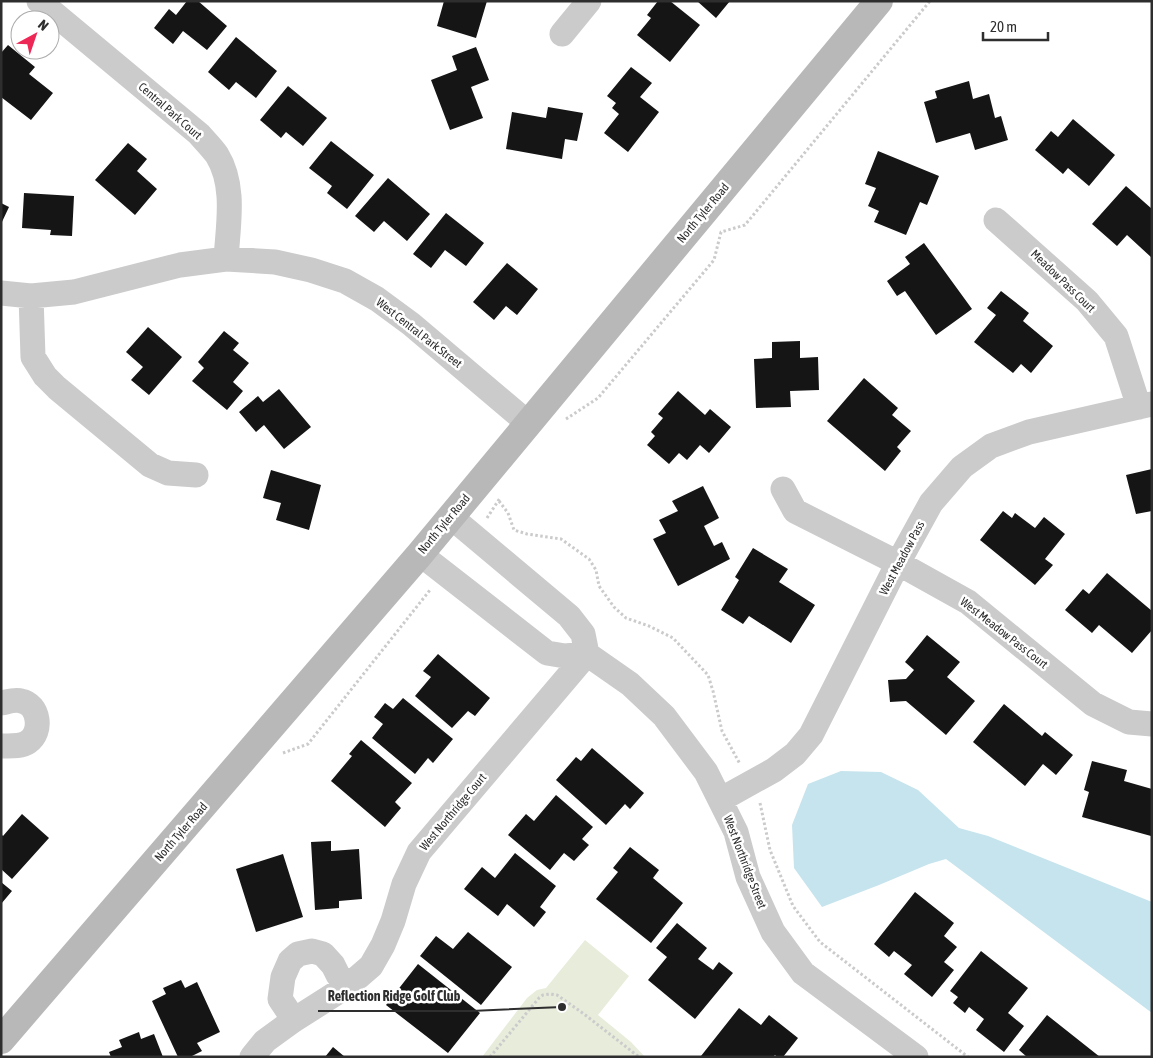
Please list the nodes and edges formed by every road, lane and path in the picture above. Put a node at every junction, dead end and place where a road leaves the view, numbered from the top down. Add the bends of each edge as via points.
1 (39, 1) edge
2 (589, 1) edge
3 (880, 1) edge
4 (562, 34) dead end
5 (996, 220) dead end
6 (226, 259) junction
7 (1, 293) edge
8 (31, 296) junction
9 (1145, 406) edge
10 (528, 423) junction
11 (196, 475) dead end
12 (783, 489) dead end
13 (451, 516) junction
14 (420, 554) junction
15 (898, 563) junction
16 (587, 654) junction
17 (1, 703) edge
18 (1152, 724) edge
19 (1, 746) edge
20 (720, 800) junction
21 (349, 985) junction
22 (294, 1020) junction
23 (1, 1040) edge
24 (252, 1057) edge
25 (490, 1057) edge
26 (639, 1057) edge
27 (916, 1057) edge

1 - 6 street, Central Park Court via 199,134 217,156 228,178
2 - 4 street
3 - 10 main road, North Tyler Road
5 - 9 street, Meadow Pass Court via 1087,301 1116,336
6 - 8 street, West Central Park Street via 180,265 74,292
6 - 10 street, West Central Park Street via 275,262 345,281 411,324
7 - 8 street, West Central Park Street
8 - 11 street via 33,357 45,376 150,466 168,474
9 - 15 street, West Meadow Pass via 1029,432 991,446 962,467 931,504
10 - 13 main road, North Tyler Road
12 - 15 street, West Meadow Pass Court via 795,511
13 - 14 main road, North Tyler Road
13 - 16 street via 569,616 583,634
14 - 16 street via 548,652 566,656
14 - 23 main road, North Tyler Road
15 - 18 street, West Meadow Pass Court via 968,602 1093,704 1129,722
15 - 20 street, West Meadow Pass via 812,735 774,770
16 - 20 street, West Northridge Street via 630,684 664,716 706,772
16 - 21 street, West Northridge Court via 419,852 383,945 370,966
17 - 19 street via 21,701 28,704 38,723 29,742
20 - 27 street, West Northridge Street via 736,832 748,877 773,932 804,973
21 - 22 street, West Northridge Court
21 - 22 street via 324,954 312,951 298,954 290,961 283,977 280,999
22 - 24 street, West Northridge Court via 265,1041
25 - 26 path via 539,998 550,994 557,995 584,1014

